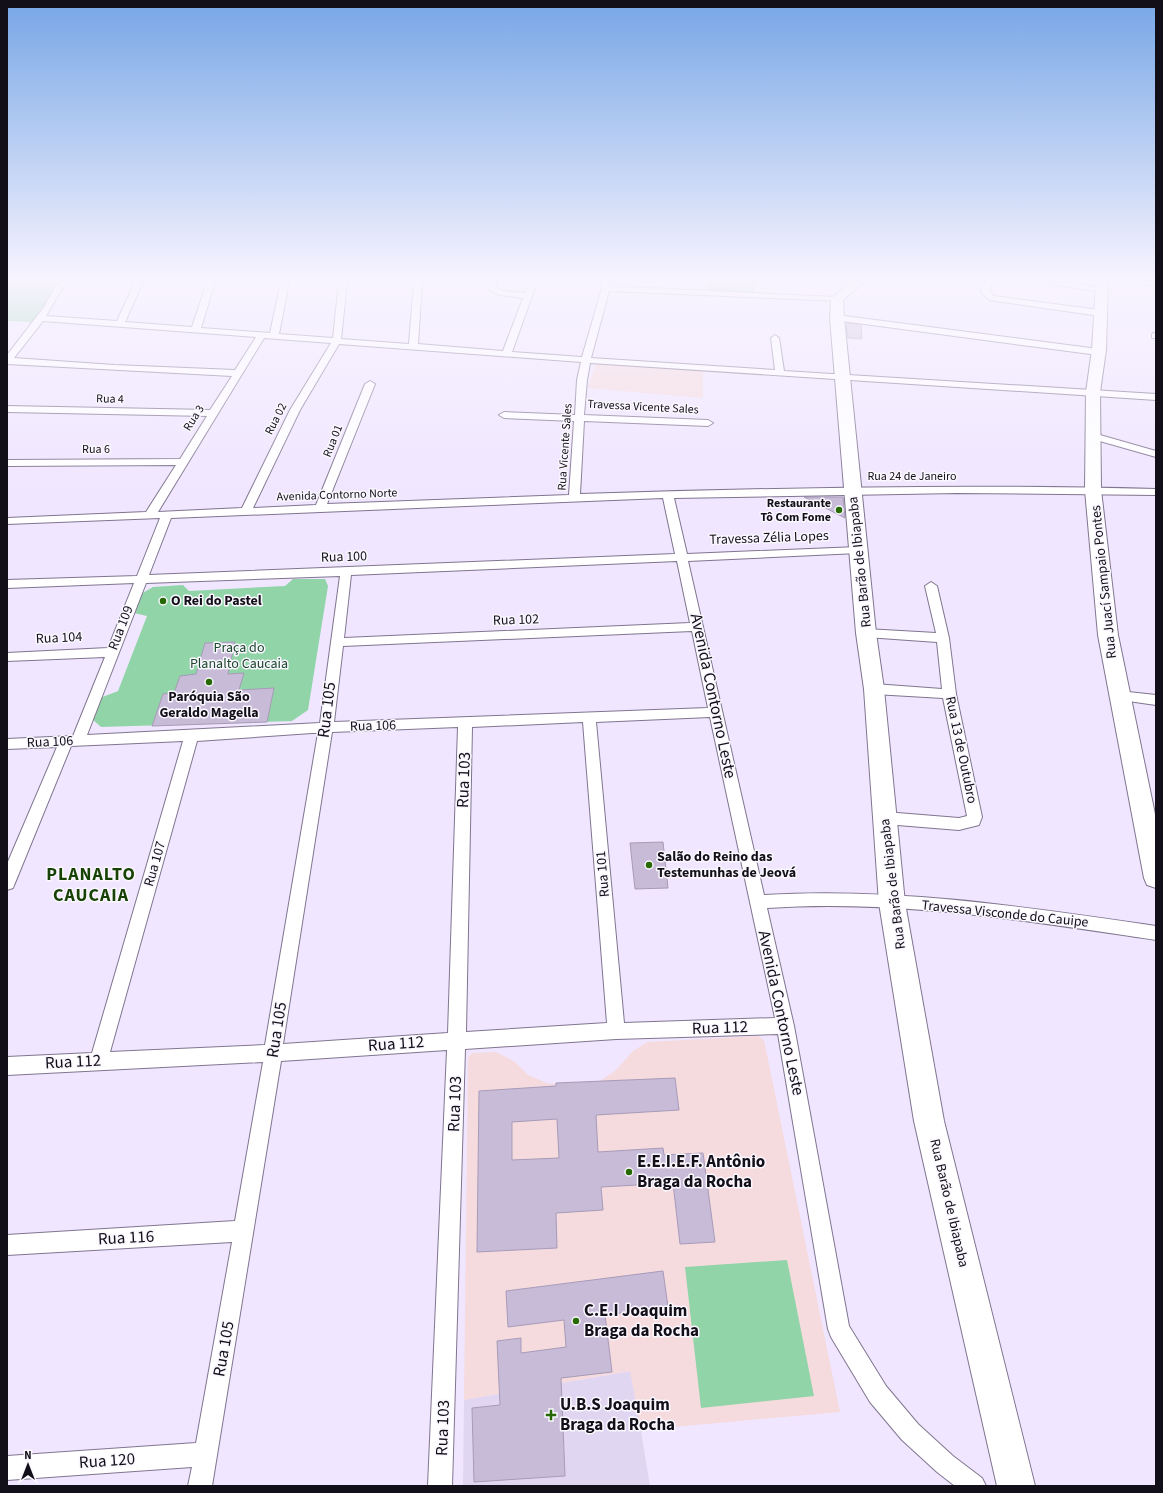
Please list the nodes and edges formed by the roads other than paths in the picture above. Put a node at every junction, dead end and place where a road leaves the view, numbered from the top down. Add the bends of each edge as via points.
1 (14, 352) edge
2 (251, 352) edge
3 (329, 352) edge
4 (489, 352) edge
5 (588, 352) edge
6 (777, 352) edge
7 (841, 352) edge
8 (1098, 352) edge
9 (507, 353) joint
10 (7, 360) edge
11 (586, 360) junction
12 (236, 374) junction
13 (780, 374) junction
14 (843, 378) junction
15 (370, 384) dead end
16 (1093, 392) junction
17 (1156, 397) edge
18 (7, 409) edge
19 (212, 413) junction
20 (504, 415) dead end
21 (580, 417) junction
22 (708, 423) dead end
23 (1093, 436) junction
24 (1156, 454) edge
25 (183, 462) junction
26 (9, 463) dead end
27 (853, 489) junction
28 (1094, 490) junction
29 (1156, 492) edge
30 (668, 495) junction
31 (574, 498) junction
32 (320, 509) junction
33 (245, 512) junction
34 (150, 515) junction
35 (166, 516) junction
36 (7, 521) edge
37 (858, 550) junction
38 (682, 557) junction
39 (346, 572) junction
40 (140, 578) junction
41 (7, 584) edge
42 (932, 586) dead end
43 (698, 627) junction
44 (866, 633) junction
45 (943, 638) junction
46 (336, 642) junction
47 (112, 652) junction
48 (7, 657) edge
49 (874, 689) junction
50 (949, 694) junction
51 (1119, 696) junction
52 (1156, 700) edge
53 (716, 712) junction
54 (589, 718) junction
55 (466, 722) junction
56 (326, 728) junction
57 (191, 736) junction
58 (72, 741) junction
59 (7, 744) edge
60 (885, 818) junction
61 (1156, 878) edge
62 (7, 883) edge
63 (758, 902) junction
64 (892, 903) junction
65 (1156, 933) edge
66 (786, 1026) junction
67 (616, 1031) junction
68 (456, 1040) junction
69 (273, 1053) junction
70 (99, 1061) junction
71 (7, 1066) edge
72 (244, 1231) junction
73 (7, 1245) edge
74 (206, 1454) junction
75 (7, 1468) edge
76 (200, 1486) edge
77 (440, 1486) edge
78 (974, 1486) edge
79 (1016, 1486) edge

1 - 10 street
2 - 12 street, Rua 3
3 - 33 street, Rua 02 via 295,410
4 - 9 street
5 - 11 street, Rua Vicente Sales
6 - 13 street
7 - 14 main road, Rua Barão de Ibiapaba
8 - 16 main road, Rua Juací Sampaio Pontes
9 - 11 street
10 - 12 street
11 - 13 street
11 - 21 street, Rua Vicente Sales
12 - 19 street, Rua 3
13 - 14 street
14 - 16 street
14 - 27 main road, Rua Barão de Ibiapaba
15 - 32 street, Rua 01
16 - 17 street
16 - 23 main road, Rua Juací Sampaio Pontes
18 - 19 street, Rua 4
19 - 25 street, Rua 3
20 - 21 street, Travessa Vicente Sales
21 - 22 street, Travessa Vicente Sales
21 - 31 street, Rua Vicente Sales
23 - 24 street
23 - 28 main road, Rua Juací Sampaio Pontes
25 - 26 street, Rua 6
25 - 34 street, Rua 3
27 - 28 street, Rua 24 de Janeiro
27 - 30 street, Rua 24 de Janeiro
27 - 37 main road, Rua Barão de Ibiapaba
28 - 29 street, Rua 24 de Janeiro
28 - 51 main road, Rua Juací Sampaio Pontes via 1108,635
30 - 31 street, Avenida Contorno Norte
30 - 38 street, Avenida Contorno Leste
31 - 32 street, Avenida Contorno Norte
32 - 33 street, Avenida Contorno Norte
33 - 35 street, Avenida Contorno Norte
34 - 35 street, Avenida Contorno Norte
34 - 36 street, Avenida Contorno Norte
35 - 40 street, Rua 109
37 - 38 street, Travessa Zélia Lopes
37 - 44 main road, Rua Barão de Ibiapaba
38 - 39 street, Rua 100
38 - 43 street, Avenida Contorno Leste
39 - 40 street, Rua 100
39 - 46 street, Rua 105
40 - 41 street, Rua 100
40 - 47 street, Rua 109
42 - 45 street, Rua 13 de Outubro
43 - 46 street, Rua 102
43 - 53 street, Avenida Contorno Leste
44 - 45 street
44 - 49 main road, Rua Barão de Ibiapaba
45 - 50 street, Rua 13 de Outubro
46 - 56 street, Rua 105
47 - 48 street, Rua 104
47 - 58 street, Rua 109
49 - 50 street
49 - 60 main road, Rua Barão de Ibiapaba
50 - 60 street, Rua 13 de Outubro via 974,821 959,824
51 - 52 street
51 - 61 main road, Rua Juací Sampaio Pontes
53 - 54 street, Rua 106
53 - 63 street, Avenida Contorno Leste
54 - 55 street, Rua 106
54 - 67 street, Rua 101
55 - 56 street, Rua 106
55 - 68 street, Rua 103
56 - 57 street, Rua 106
56 - 69 street, Rua 105
57 - 58 street, Rua 106
57 - 70 street, Rua 107
58 - 59 street, Rua 106
58 - 62 street, Rua 109
60 - 64 main road, Rua Barão de Ibiapaba
63 - 64 street, Travessa Visconde do Cauipe via 823,899
63 - 66 street, Avenida Contorno Leste
64 - 65 street, Travessa Visconde do Cauipe via 1016,913
64 - 79 main road, Rua Barão de Ibiapaba via 929,1121
66 - 67 street, Rua 112
66 - 78 street, Avenida Contorno Leste via 840,1329 878,1394 916,1437
67 - 68 street, Rua 112
68 - 69 street, Rua 112
68 - 77 street, Rua 103
69 - 70 street, Rua 112
69 - 72 street, Rua 105
70 - 71 street, Rua 112
72 - 73 street, Rua 116
72 - 74 street, Rua 105
74 - 75 street, Rua 120
74 - 76 street, Rua 105

